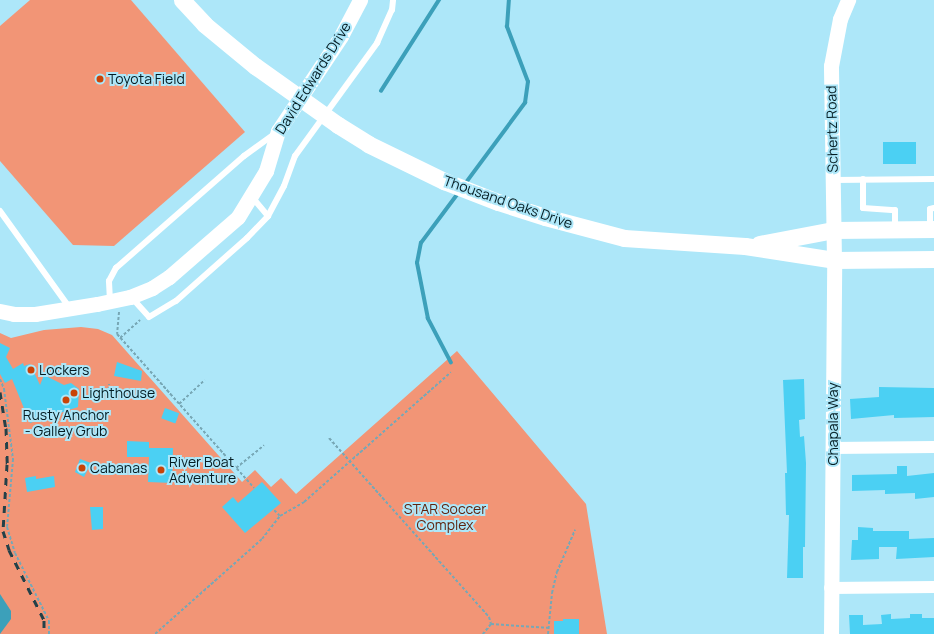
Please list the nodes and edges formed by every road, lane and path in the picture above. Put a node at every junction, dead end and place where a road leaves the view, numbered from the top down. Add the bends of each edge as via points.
1 (182, 0) edge
2 (360, 0) edge
3 (393, 0) edge
4 (848, 0) edge
5 (278, 132) junction
6 (863, 179) junction
7 (934, 179) edge
8 (832, 180) junction
9 (252, 197) junction
10 (934, 208) edge
11 (0, 211) edge
12 (268, 216) junction
13 (932, 229) edge
14 (833, 230) junction
15 (895, 230) junction
16 (745, 246) junction
17 (834, 260) junction
18 (934, 260) edge
19 (119, 299) junction
20 (70, 308) junction
21 (0, 311) edge
22 (147, 314) junction
23 (120, 338) junction
24 (451, 372) dead end
25 (0, 379) edge
26 (205, 380) dead end
27 (109, 384) dead end
28 (108, 400) dead end
29 (179, 404) junction
30 (328, 438) dead end
31 (264, 445) dead end
32 (934, 447) edge
33 (832, 448) junction
34 (349, 462) junction
35 (236, 468) junction
36 (254, 488) dead end
37 (274, 510) dead end
38 (280, 516) junction
39 (575, 530) dead end
40 (934, 587) edge
41 (830, 588) junction
42 (491, 624) junction
43 (550, 627) junction
44 (49, 634) edge
45 (155, 634) edge
46 (483, 634) edge
47 (548, 634) edge
48 (831, 634) edge

1 - 16 main road, Thousand Oaks Drive via 204,24 255,66 368,144 444,181 527,211 624,238
2 - 5 street, David Edwards Drive via 341,36
3 - 12 lane via 392,10 376,43 295,156 284,186
4 - 8 street, Schertz Road via 840,19 832,66
5 - 9 street, David Edwards Drive via 266,171
5 - 19 lane via 244,156 116,268 109,281
6 - 7 lane
6 - 8 lane
6 - 15 lane via 864,208 895,210
8 - 14 street, Schertz Road
9 - 12 lane
9 - 19 street, David Edwards Drive via 238,217 170,277 152,288
10 - 13 lane via 930,209
11 - 20 lane
12 - 22 lane via 176,301 149,317
13 - 15 main road, Thousand Oaks Drive
14 - 15 main road, Thousand Oaks Drive
14 - 16 main road, Thousand Oaks Drive
14 - 17 street, Schertz Road
16 - 17 main road, Thousand Oaks Drive
17 - 18 main road, Thousand Oaks Drive
17 - 33 street, Chapala Way
19 - 20 street, David Edwards Drive
19 - 22 lane
19 - 23 path via 117,334
20 - 21 street, David Edwards Drive via 36,314
22 - 23 path
23 - 29 path
24 - 34 path
25 - 44 path via 4,389 13,459 7,527 15,553 49,620
26 - 29 path
27 - 28 path
29 - 35 path
30 - 34 path
31 - 35 path
32 - 33 street
33 - 41 street, Chapala Way
34 - 38 path via 304,502
34 - 42 path via 489,617
35 - 36 path
37 - 38 path
38 - 45 path via 262,539
39 - 43 path via 557,572 552,593
40 - 41 street
41 - 48 street, Chapala Way
42 - 43 path
42 - 46 path
43 - 47 path

